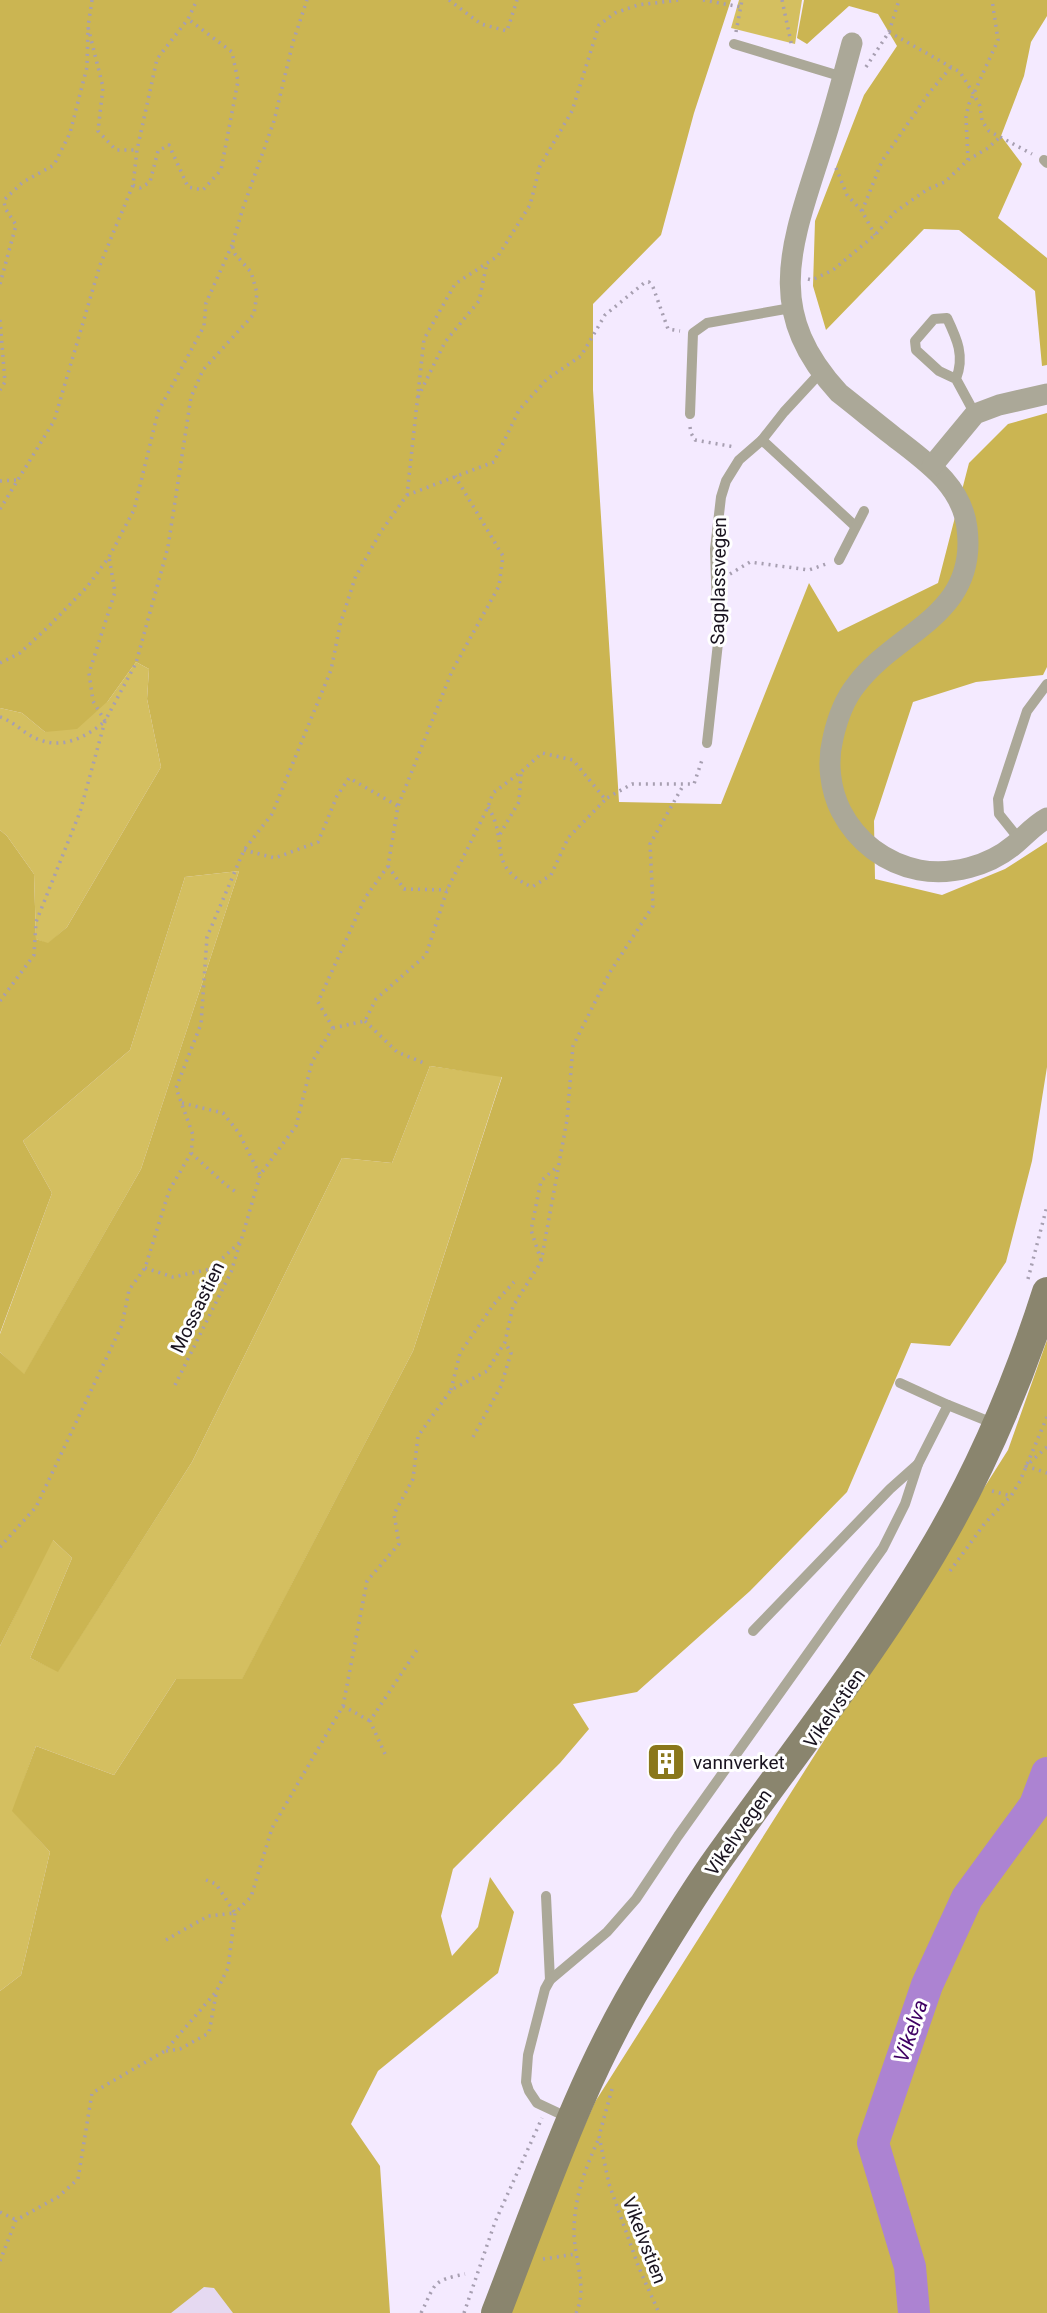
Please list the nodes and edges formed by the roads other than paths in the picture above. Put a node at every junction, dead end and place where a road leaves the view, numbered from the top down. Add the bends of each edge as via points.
1 (852, 43) dead end
2 (734, 44) road end
3 (843, 78) junction
4 (791, 308) junction
5 (821, 372) junction
6 (956, 379) junction
7 (1047, 394) edge
8 (690, 414) road end
9 (975, 414) junction
10 (762, 440) junction
11 (932, 466) junction
12 (864, 511) dead end
13 (855, 526) junction
14 (839, 560) road end
15 (1047, 684) edge
16 (707, 743) road end
17 (1047, 818) edge
18 (1019, 839) junction
19 (1047, 1292) edge
20 (900, 1382) dead end
21 (948, 1405) junction
22 (997, 1425) junction
23 (918, 1464) junction
24 (753, 1631) dead end
25 (546, 1896) dead end
26 (550, 1980) junction
27 (571, 2119) junction
28 (496, 2313) edge

1 - 3 street
2 - 3 lane
3 - 4 street via 795,239 789,273
4 - 5 street via 802,341
4 - 8 lane via 707,323 693,333
5 - 10 lane, Sagplassvegen
5 - 11 street via 838,393
6 - 6 lane via 961,368 957,339 947,318 934,319 915,341 916,351
6 - 9 lane
7 - 9 street
9 - 11 street
10 - 13 lane
10 - 16 lane, Sagplassvegen via 732,470 721,497 715,550 718,643
11 - 18 street via 964,512 964,568 941,611 869,671 851,692 831,747 832,787 859,838 887,859 916,869 962,869 1000,855
12 - 13 lane
13 - 14 lane
15 - 18 lane via 1027,711 998,799 999,814
17 - 18 street
19 - 22 street, Vikelvvegen
20 - 21 lane
21 - 22 lane
21 - 23 lane
22 - 27 street, Vikelvvegen via 939,1541 880,1635 711,1870 648,1968
23 - 24 lane
23 - 26 lane via 883,1548 636,1899 607,1932
25 - 26 lane
26 - 27 lane via 533,2029 526,2082 537,2103
27 - 28 street, Vikelvvegen

